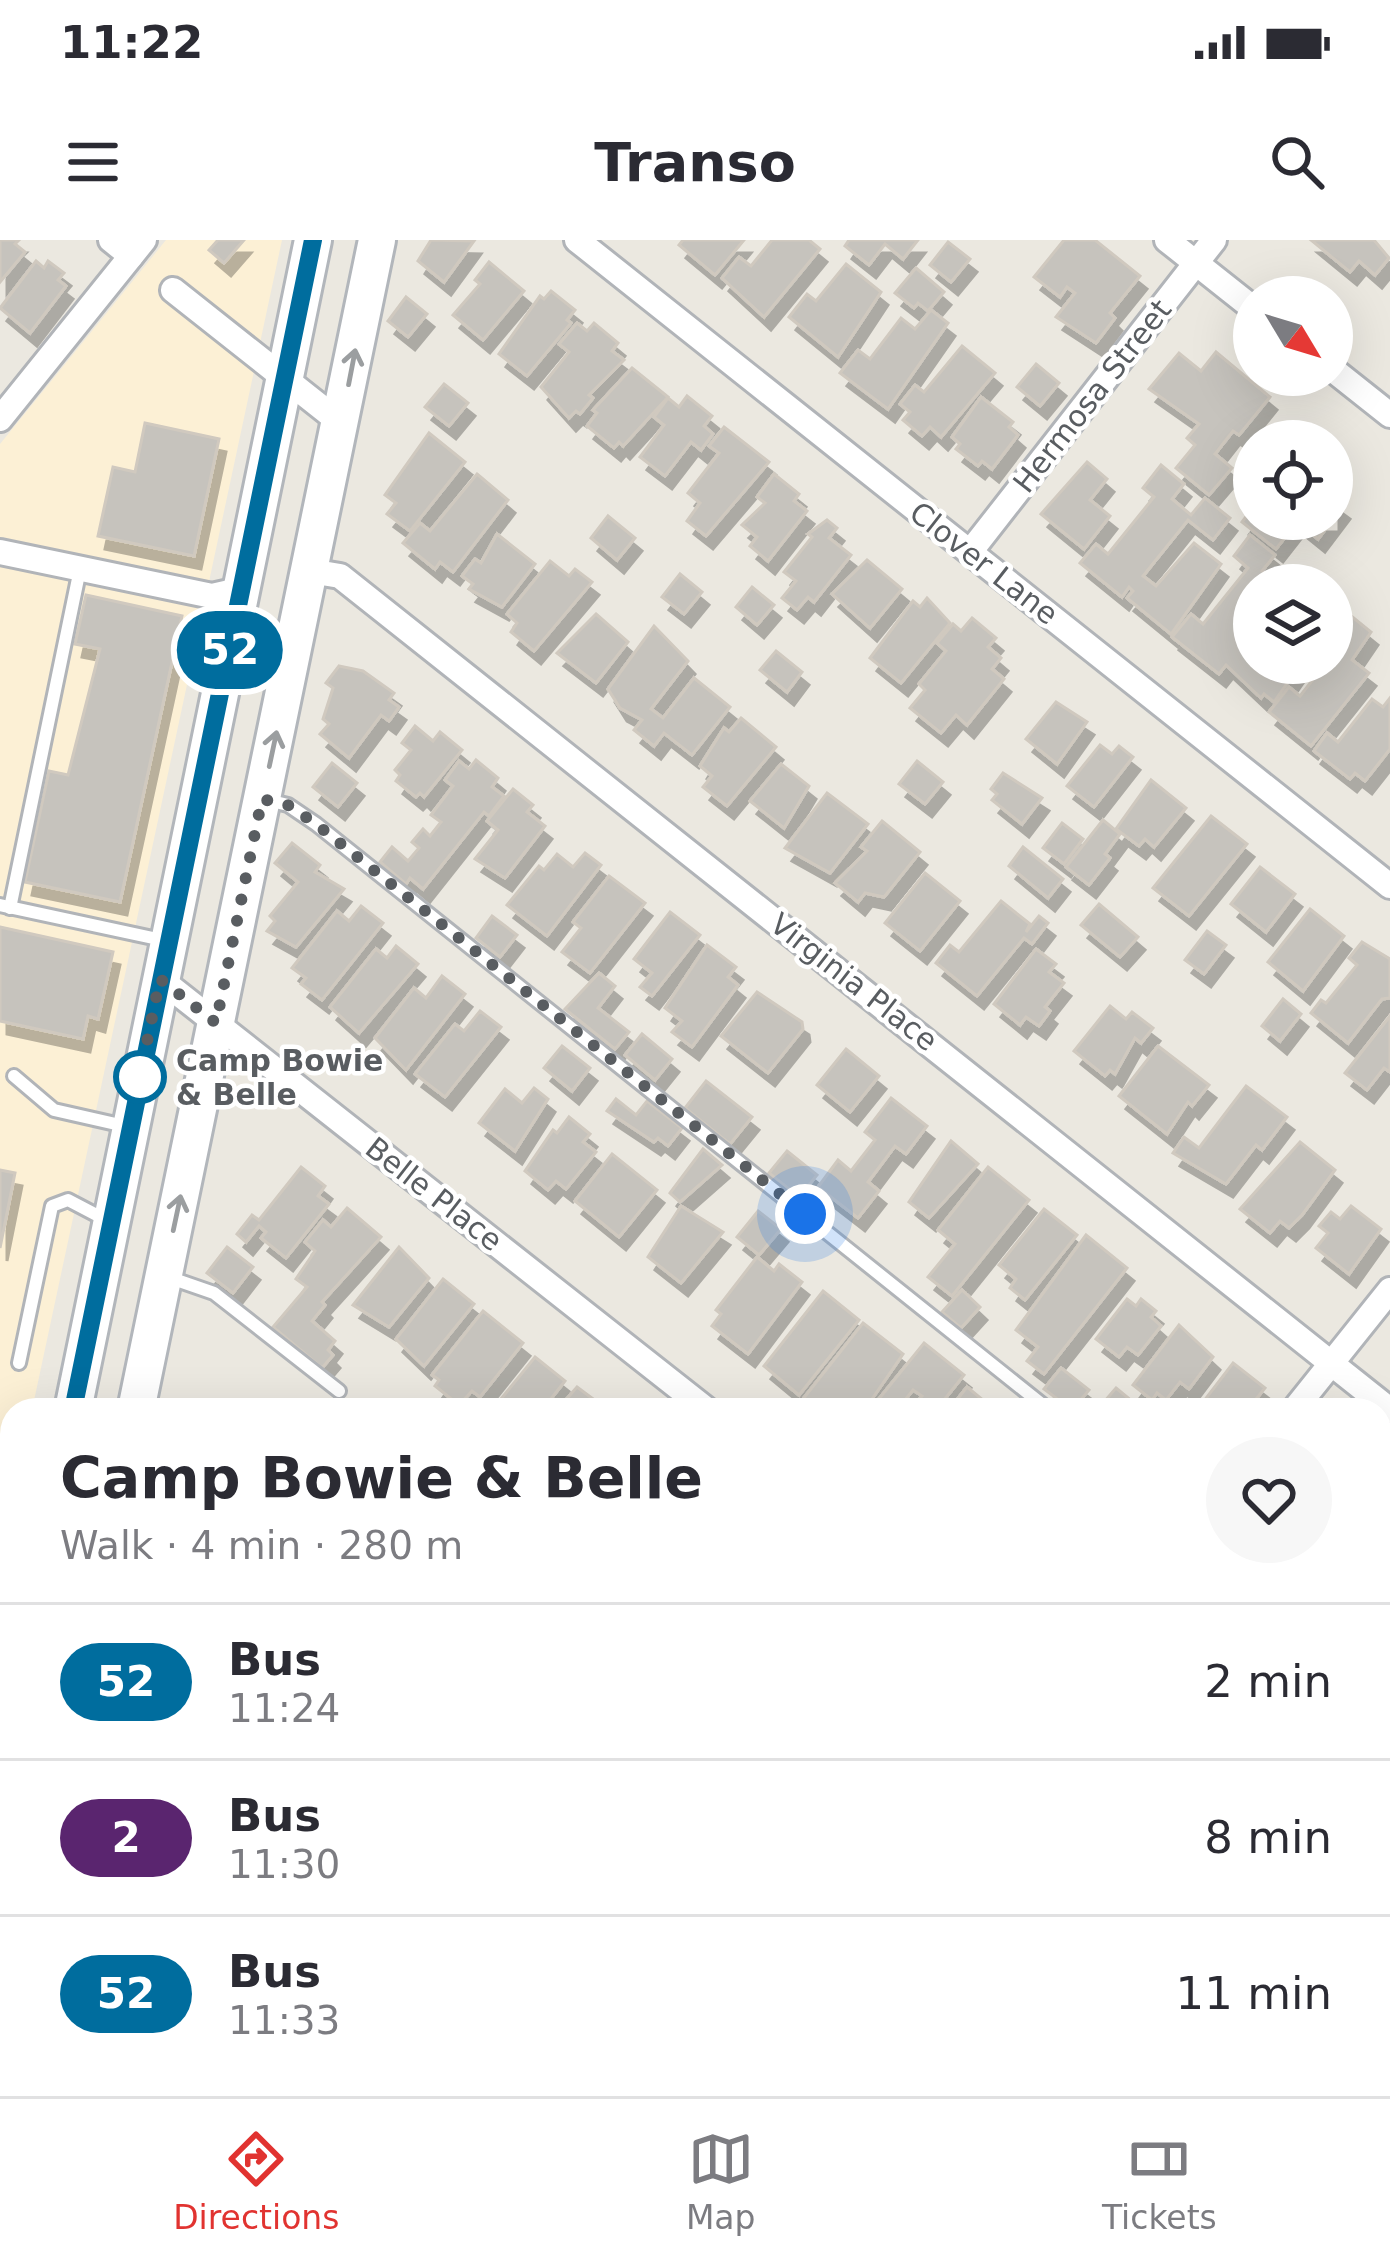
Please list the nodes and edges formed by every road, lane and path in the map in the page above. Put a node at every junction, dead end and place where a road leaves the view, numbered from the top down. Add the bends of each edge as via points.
1 (314, 240) edge
2 (377, 240) edge
3 (578, 240) edge
4 (1167, 240) edge
5 (1214, 240) edge
6 (129, 245) edge
7 (1196, 263) junction
8 (173, 290) dead end
9 (1233, 292) edge
10 (285, 381) junction
11 (1353, 386) edge
12 (1390, 415) edge
13 (0, 419) edge
14 (341, 423) junction
15 (0, 552) edge
16 (970, 552) junction
17 (80, 568) junction
18 (310, 571) junction
19 (243, 589) junction
20 (262, 799) junction
21 (1390, 886) edge
22 (5, 907) edge
23 (168, 942) junction
24 (160, 979) junction
25 (216, 1023) junction
26 (14, 1076) dead end
27 (130, 1128) junction
28 (111, 1222) junction
29 (164, 1276) junction
30 (1390, 1290) edge
31 (19, 1363) dead end
32 (1331, 1363) junction
33 (339, 1391) dead end
34 (75, 1398) edge
35 (139, 1398) edge
36 (692, 1398) edge
37 (1033, 1398) edge
38 (1303, 1398) edge
39 (1375, 1398) edge

1 - 10 main road
14 -> 2 main road
3 - 16 street, Clover Lane
4 - 7 street
5 - 7 street, Hermosa Street
6 - 13 street
7 - 9 street
7 - 16 street, Hermosa Street
8 - 10 street
10 - 14 street
10 - 19 main road
11 - 12 street
14 - 18 main road
15 - 17 street
16 - 21 street, Clover Lane
17 - 19 street via 212,596
17 - 22 lane
18 - 19 main road
20 -> 18 main road
18 - 32 street, Virginia Place via 340,576
19 - 23 main road
20 - 25 main road
20 - 37 lane via 316,824
22 - 23 lane
23 - 24 main road
24 - 25 street, Belle Place
24 - 27 main road
29 -> 25 main road
25 - 36 street, Belle Place
26 - 27 lane via 54,1110
27 - 28 main road
28 - 31 lane via 68,1200 52,1206
28 - 34 main road
29 - 33 lane via 214,1293
29 - 35 main road
30 - 32 street
32 - 38 street
32 - 39 street, Virginia Place

